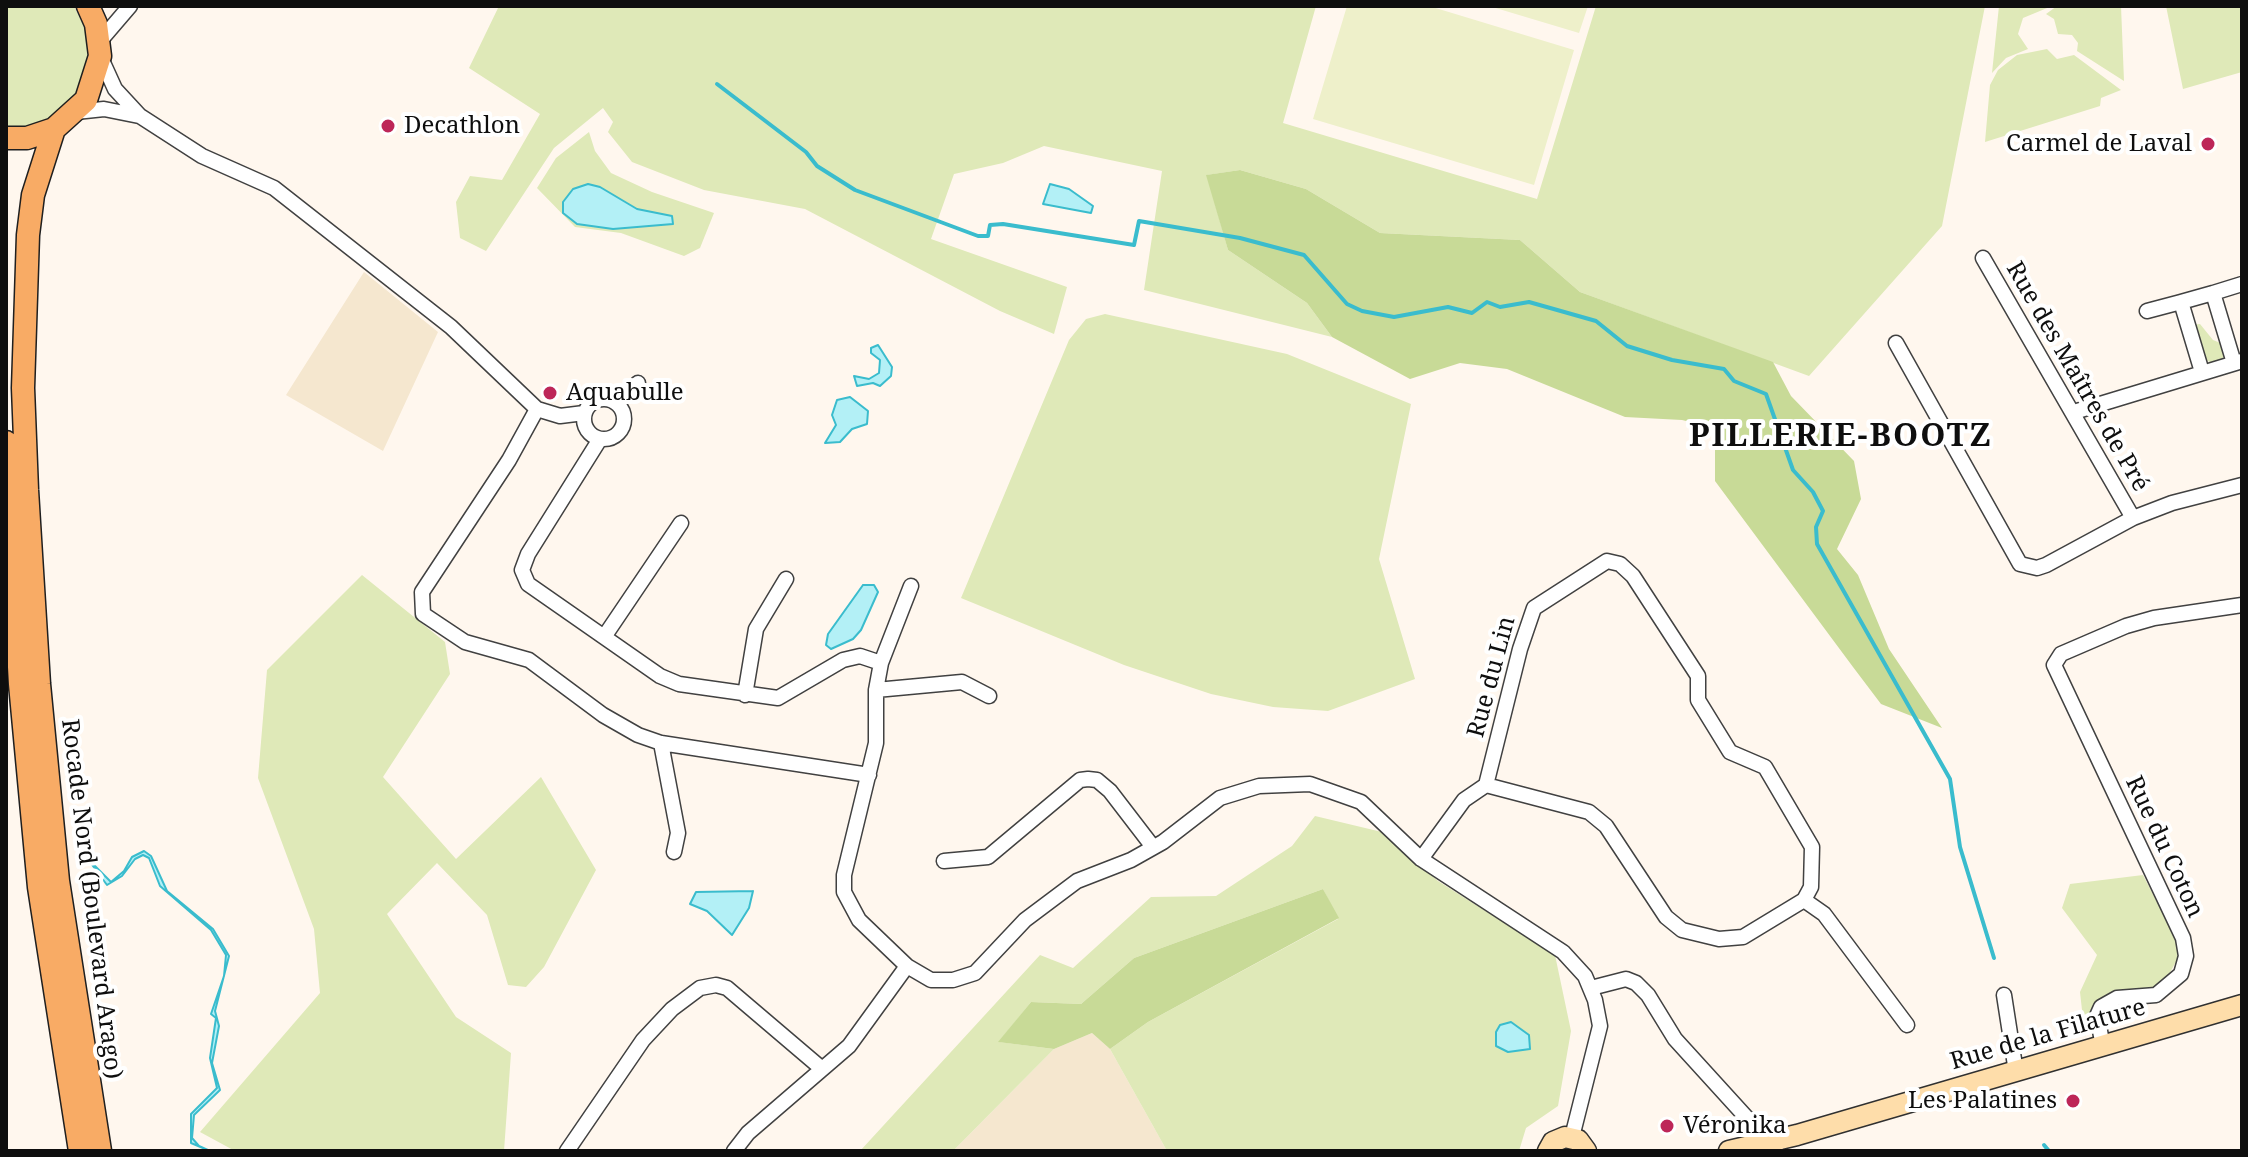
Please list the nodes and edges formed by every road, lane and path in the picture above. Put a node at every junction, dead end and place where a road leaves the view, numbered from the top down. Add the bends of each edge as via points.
1 (88, 6) edge
2 (130, 6) edge
3 (100, 48) junction
4 (76, 112) junction
5 (140, 116) junction
6 (54, 129) junction
7 (6, 138) edge
8 (1983, 258) dead end
9 (2242, 284) edge
10 (2213, 293) junction
11 (2181, 302) junction
12 (2147, 311) dead end
13 (1896, 343) dead end
14 (2238, 362) edge
15 (2202, 372) junction
16 (638, 383) dead end
17 (617, 403) junction
18 (537, 409) junction
19 (2074, 412) junction
20 (584, 413) junction
21 (600, 439) junction
22 (6, 442) edge
23 (2242, 485) edge
24 (2133, 518) junction
25 (681, 523) dead end
26 (786, 579) dead end
27 (911, 586) dead end
28 (2242, 605) edge
29 (604, 637) junction
30 (881, 663) junction
31 (876, 690) junction
32 (745, 695) junction
33 (989, 696) dead end
34 (661, 743) junction
35 (869, 775) junction
36 (1486, 785) junction
37 (1153, 847) junction
38 (674, 852) dead end
39 (1421, 859) junction
40 (944, 861) dead end
41 (1804, 900) junction
42 (907, 966) junction
43 (1591, 988) junction
44 (2004, 995) dead end
45 (2242, 1005) edge
46 (1907, 1025) dead end
47 (2103, 1046) junction
48 (821, 1068) junction
49 (2016, 1072) junction
50 (1579, 1144) edge
51 (1774, 1146) edge
52 (80, 1151) edge
53 (100, 1151) edge
54 (567, 1151) edge
55 (734, 1151) edge
56 (1548, 1151) edge
57 (1729, 1151) edge

1 - 3 main road
2 - 3 street
3 - 4 main road via 93,86
3 - 5 street via 115,89
4 - 5 street via 104,109
4 - 6 main road
5 - 18 street via 202,156 274,188 451,327
6 - 7 main road
6 - 53 main road, Rocade Nord (Boulevard Arago) via 33,195 28,235 23,388 27,490 58,881
8 - 19 street, Rue des Maîtres de Pré
9 - 10 street
10 - 11 street
10 - 14 street
11 - 12 street
11 - 15 street
13 - 24 street via 2020,564 2046,565
14 - 15 street
15 - 19 street
16 - 17 street
17 - 20 street via 597,399
17 - 21 street via 622,427 613,437
18 - 20 street via 560,416
18 - 34 street via 422,592 423,614 465,642 529,660 603,715
19 - 24 street, Rue des Maîtres de Pré
20 - 21 street via 584,426
21 - 29 street via 522,570 528,584
22 - 52 main road, Rocade Nord (Boulevard Arago) via 39,887
23 - 24 street
25 - 29 street
26 - 32 street via 756,629
27 - 30 street
28 - 47 street, Rue du Coton via 2126,626 2061,654 2054,665 2183,938 2186,956 2181,974 2156,995 2117,998 2101,1007 2097,1016
29 - 32 street via 674,682
30 - 31 street
30 - 32 street via 860,656 843,660 778,698
31 - 33 street via 962,682
31 - 35 street via 876,743
34 - 35 street
34 - 38 street via 678,833
35 - 42 street via 844,892 859,920
36 - 39 street via 1464,800
36 - 41 street via 1589,812 1606,826 1666,917 1682,930 1719,939 1743,937
36 - 41 street, Rue du Lin via 1534,608 1607,561 1620,564 1698,676 1698,700 1729,750 1765,767 1812,847 1814,867
37 - 39 street via 1220,798 1259,786 1310,784 1361,802
37 - 40 street via 1110,791 1088,779 1080,780 988,857
37 - 42 street via 1077,881 1025,920 975,973 931,980
39 - 43 street via 1563,952
41 - 46 street via 1824,914
42 - 48 street via 849,1046
43 - 50 street via 1600,1026
43 - 51 street via 1626,979 1636,983 1695,1063
44 - 49 street
45 - 47 street, Rue de la Filature
47 - 49 street, Rue de la Filature
48 - 54 street via 727,988 700,988 643,1040
48 - 55 street
49 - 51 street, Rue de la Filature
50 - 56 street via 1558,1139
51 - 57 street, Rue de la Filature

